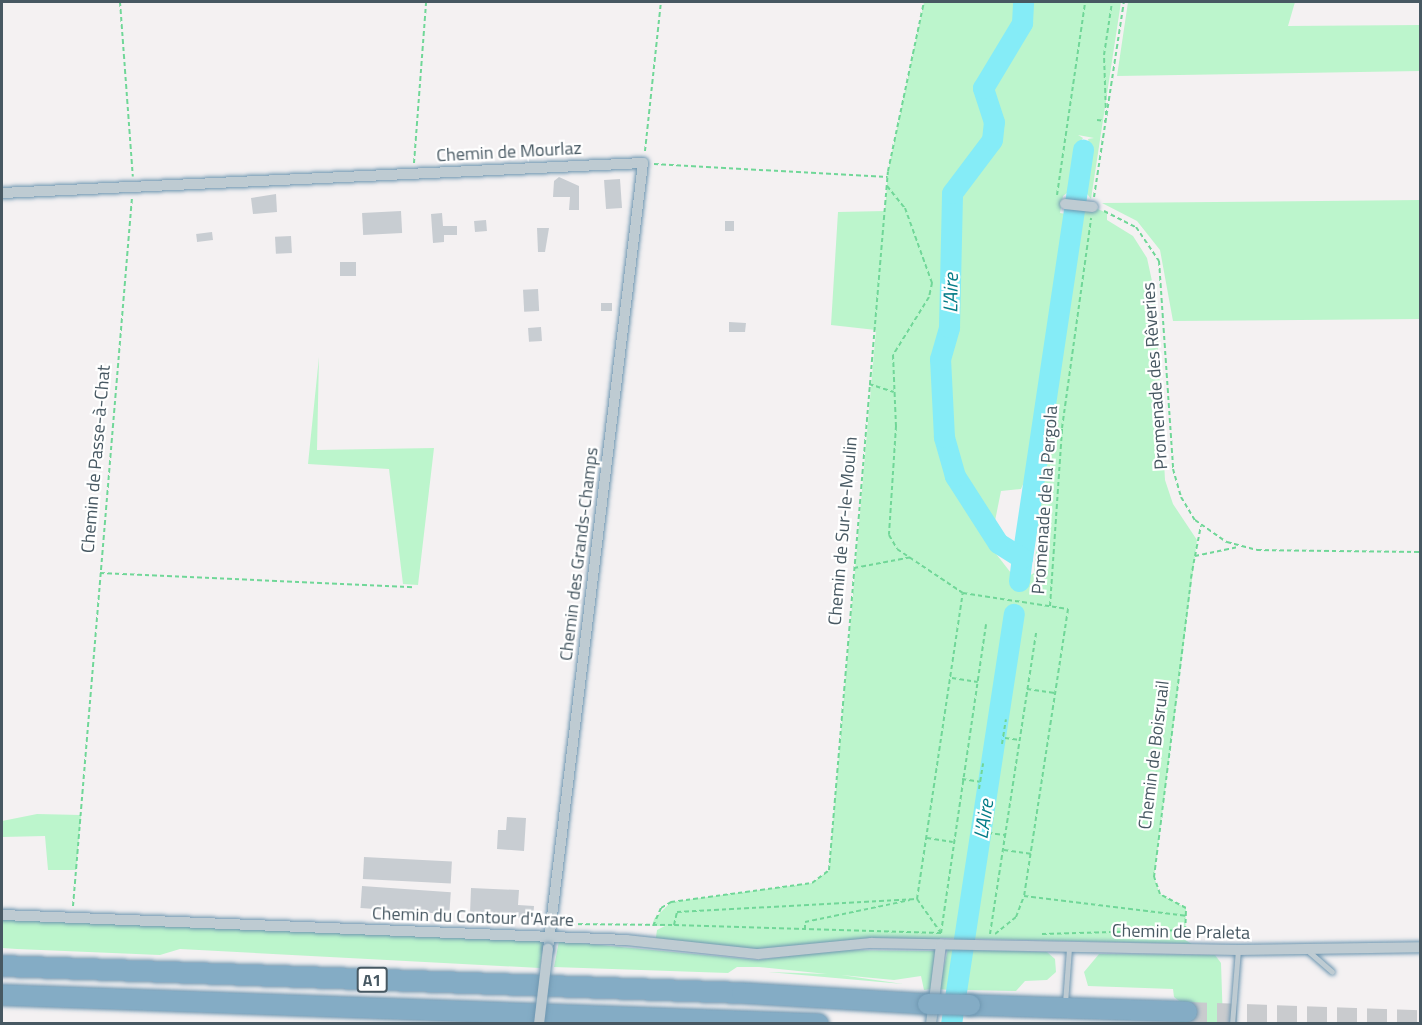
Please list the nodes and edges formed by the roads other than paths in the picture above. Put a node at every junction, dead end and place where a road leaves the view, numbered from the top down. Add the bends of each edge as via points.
1 (643, 163) joint
2 (2, 193) edge
3 (1065, 204) road end
4 (1089, 207) road end
5 (2, 915) edge
6 (550, 936) junction
7 (944, 946) junction
8 (1420, 947) edge
9 (1069, 948) junction
10 (1238, 950) junction
11 (1307, 950) junction
12 (2, 966) edge
13 (1332, 972) dead end
14 (2, 995) edge
15 (1064, 1009) junction
16 (1187, 1012) tunnel mouth
17 (929, 1014) edge
18 (539, 1023) edge
19 (818, 1023) edge
20 (1232, 1023) edge

1 - 2 street, Chemin de Mourlaz
1 - 6 street, Chemin des Grands-Champs
3 - 4 street
5 - 6 street, Chemin du Contour d'Arare
6 - 7 street, Chemin du Contour d'Arare via 758,954 849,943
6 - 18 street, Chemin des Grands-Champs, bridge
7 - 9 street, Chemin de Praleta via 984,943
7 - 17 street
8 - 11 street, Chemin de Praleta
9 - 10 street, Chemin de Praleta
9 - 15 lane
10 - 11 street, Chemin de Praleta
10 - 20 lane
11 - 13 lane
12 - 17 highway, A1 via 742,993
14 - 19 highway, A1
15 - 16 highway, A1
15 - 17 highway, A1, bridge via 970,1005

